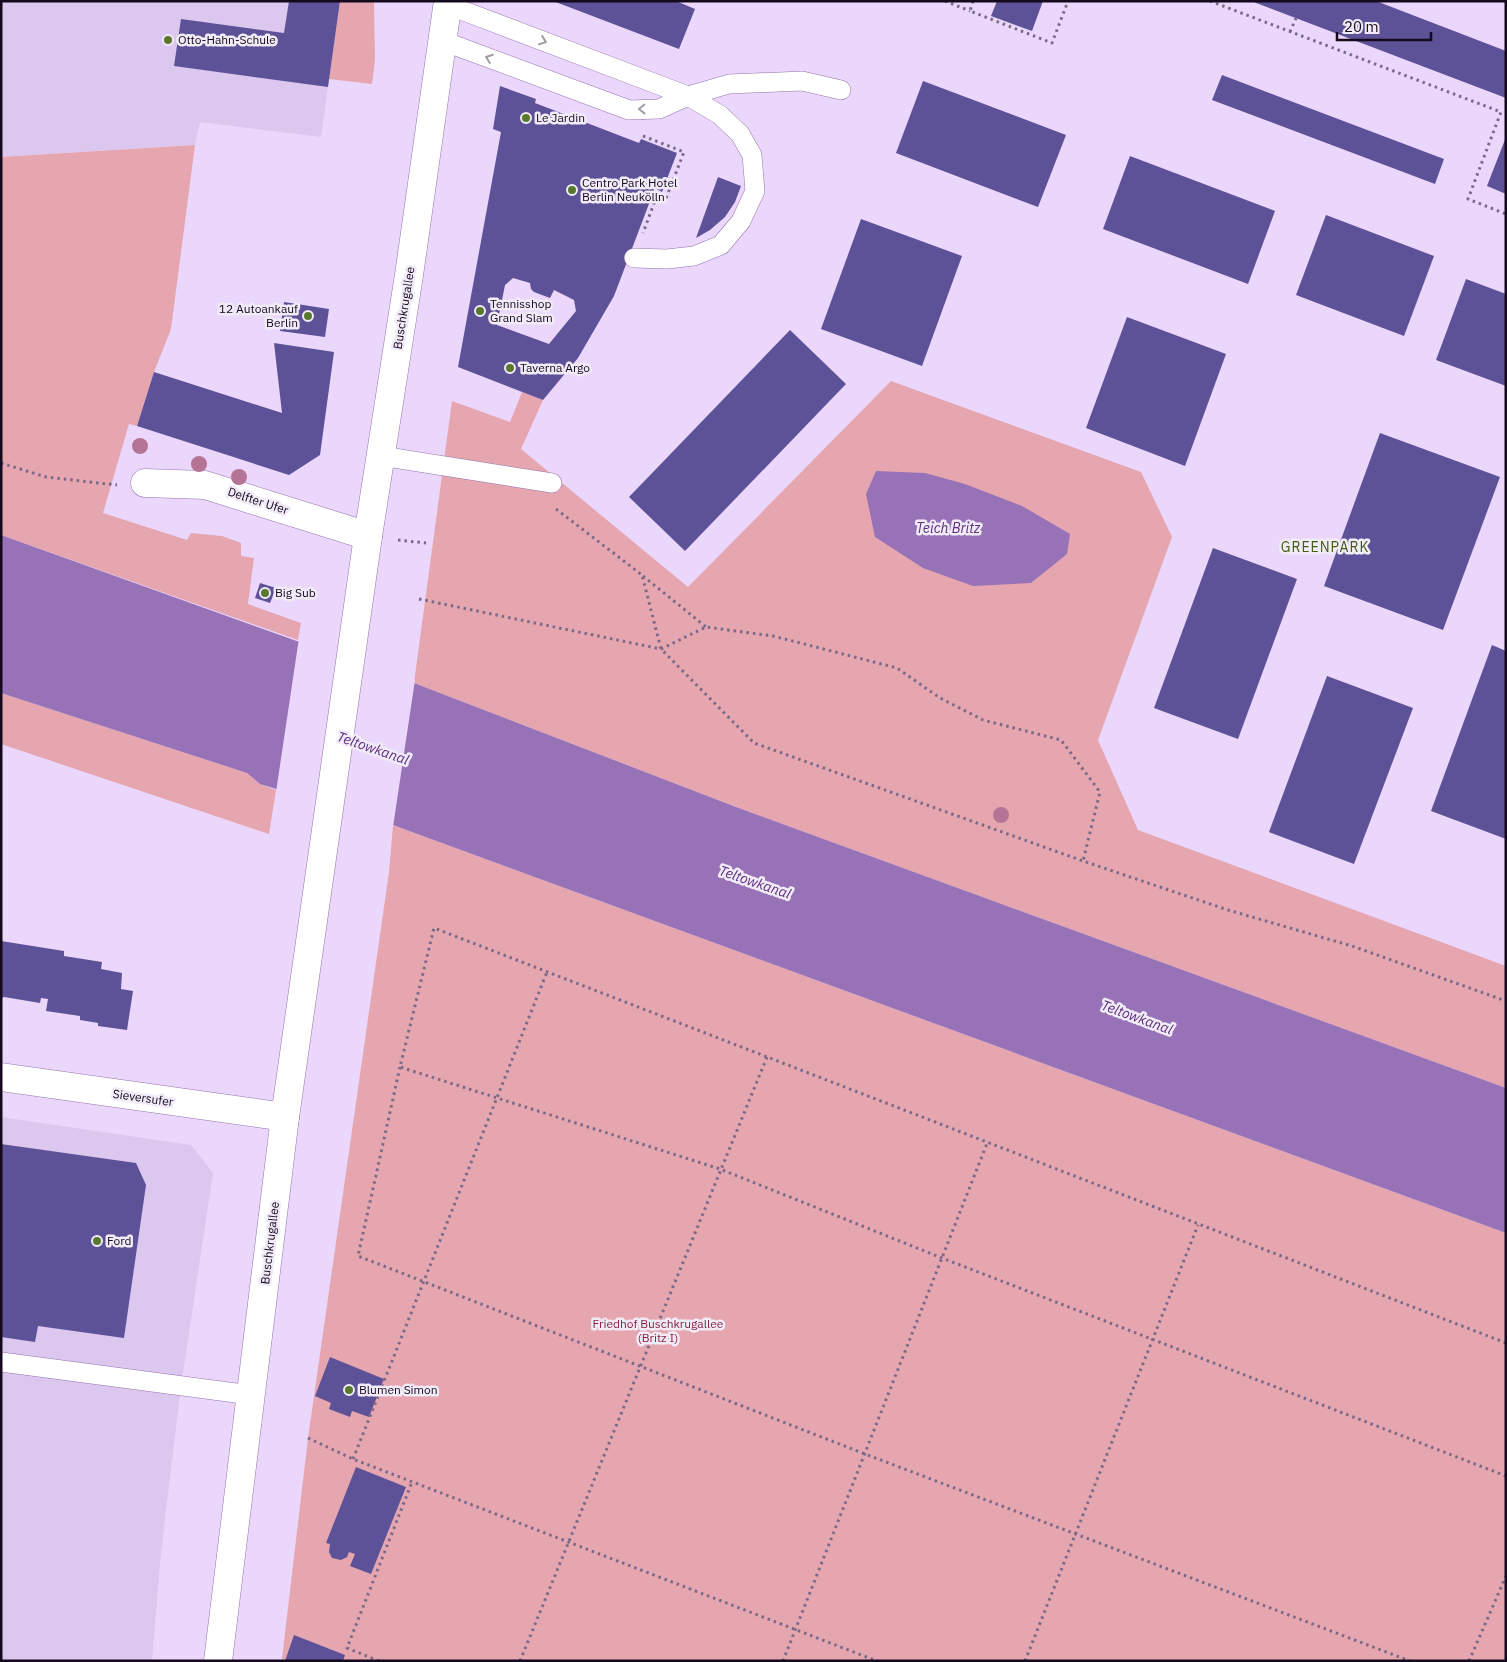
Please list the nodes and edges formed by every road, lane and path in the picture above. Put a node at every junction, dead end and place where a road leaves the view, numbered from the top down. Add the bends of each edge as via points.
1 (945, 1) edge
2 (973, 1) edge
3 (1068, 1) edge
4 (1210, 1) edge
5 (448, 3) edge
6 (970, 11) junction
7 (1296, 18) dead end
8 (1290, 32) junction
9 (443, 41) junction
10 (841, 90) dead end
11 (688, 96) junction
12 (637, 134) dead end
13 (1506, 214) edge
14 (634, 258) joint
15 (381, 456) junction
16 (1, 463) edge
17 (145, 483) joint
18 (552, 483) dead end
19 (555, 508) dead end
20 (368, 536) junction
21 (642, 575) junction
22 (418, 599) dead end
23 (706, 627) junction
24 (660, 649) junction
25 (1083, 861) junction
26 (548, 972) junction
27 (1506, 1001) edge
28 (767, 1057) junction
29 (400, 1066) junction
30 (1, 1077) edge
31 (497, 1098) junction
32 (285, 1117) junction
33 (988, 1141) junction
34 (720, 1169) junction
35 (1198, 1225) junction
36 (942, 1258) junction
37 (424, 1282) junction
38 (1153, 1340) junction
39 (1506, 1343) edge
40 (1, 1362) edge
41 (640, 1367) junction
42 (251, 1396) junction
43 (308, 1438) dead end
44 (865, 1454) junction
45 (353, 1459) junction
46 (1506, 1476) edge
47 (412, 1482) junction
48 (1076, 1534) junction
49 (568, 1542) junction
50 (1506, 1576) edge
51 (796, 1629) junction
52 (218, 1661) edge
53 (379, 1661) edge
54 (520, 1661) edge
55 (783, 1661) edge
56 (877, 1661) edge
57 (1025, 1661) edge
58 (1410, 1661) edge
59 (1469, 1661) edge

1 - 6 path
2 - 6 path
3 - 6 path via 1052,43
4 - 8 path
5 - 9 main road, Buschkrugallee
5 -> 11 lane
7 - 8 path
8 - 13 path via 1501,112 1468,199
11 -> 9 lane via 659,109 628,110
9 - 15 main road, Buschkrugallee
10 - 11 lane via 802,81 729,84
11 - 14 lane via 720,115 740,134 752,154 754,192 742,221 721,245 694,256
12 - 14 path via 684,152 665,201 656,198
15 - 18 lane
15 - 20 main road, Buschkrugallee
16 - 17 path via 46,476 118,485
17 - 20 main road, Delfter Ufer via 205,485
19 - 21 path
20 - 32 main road, Buschkrugallee
21 - 23 path
21 - 24 path
22 - 24 path
23 - 24 path
23 - 25 path via 773,636 897,668 940,698 983,720 1061,740 1100,792
24 - 25 path via 754,743
25 - 27 path via 1228,910 1352,946
26 - 28 path
26 - 29 path via 434,928
26 - 31 path
28 - 33 path
28 - 34 path
29 - 31 path
29 - 37 path via 358,1256
30 - 32 main road, Sieversufer
31 - 34 path
31 - 37 path
32 - 42 main road, Buschkrugallee
33 - 35 path
33 - 36 path
34 - 36 path
34 - 41 path
35 - 38 path
35 - 39 path
36 - 38 path
36 - 44 path
37 - 41 path
37 - 45 path
38 - 46 path
38 - 48 path
40 - 42 lane
41 - 44 path
41 - 49 path
42 - 52 main road, Buschkrugallee
43 - 45 path
44 - 48 path
44 - 51 path
45 - 47 path
47 - 49 path
47 - 53 path via 347,1648
48 - 57 path
48 - 58 path
49 - 51 path
49 - 54 path
50 - 59 path
51 - 55 path
51 - 56 path

